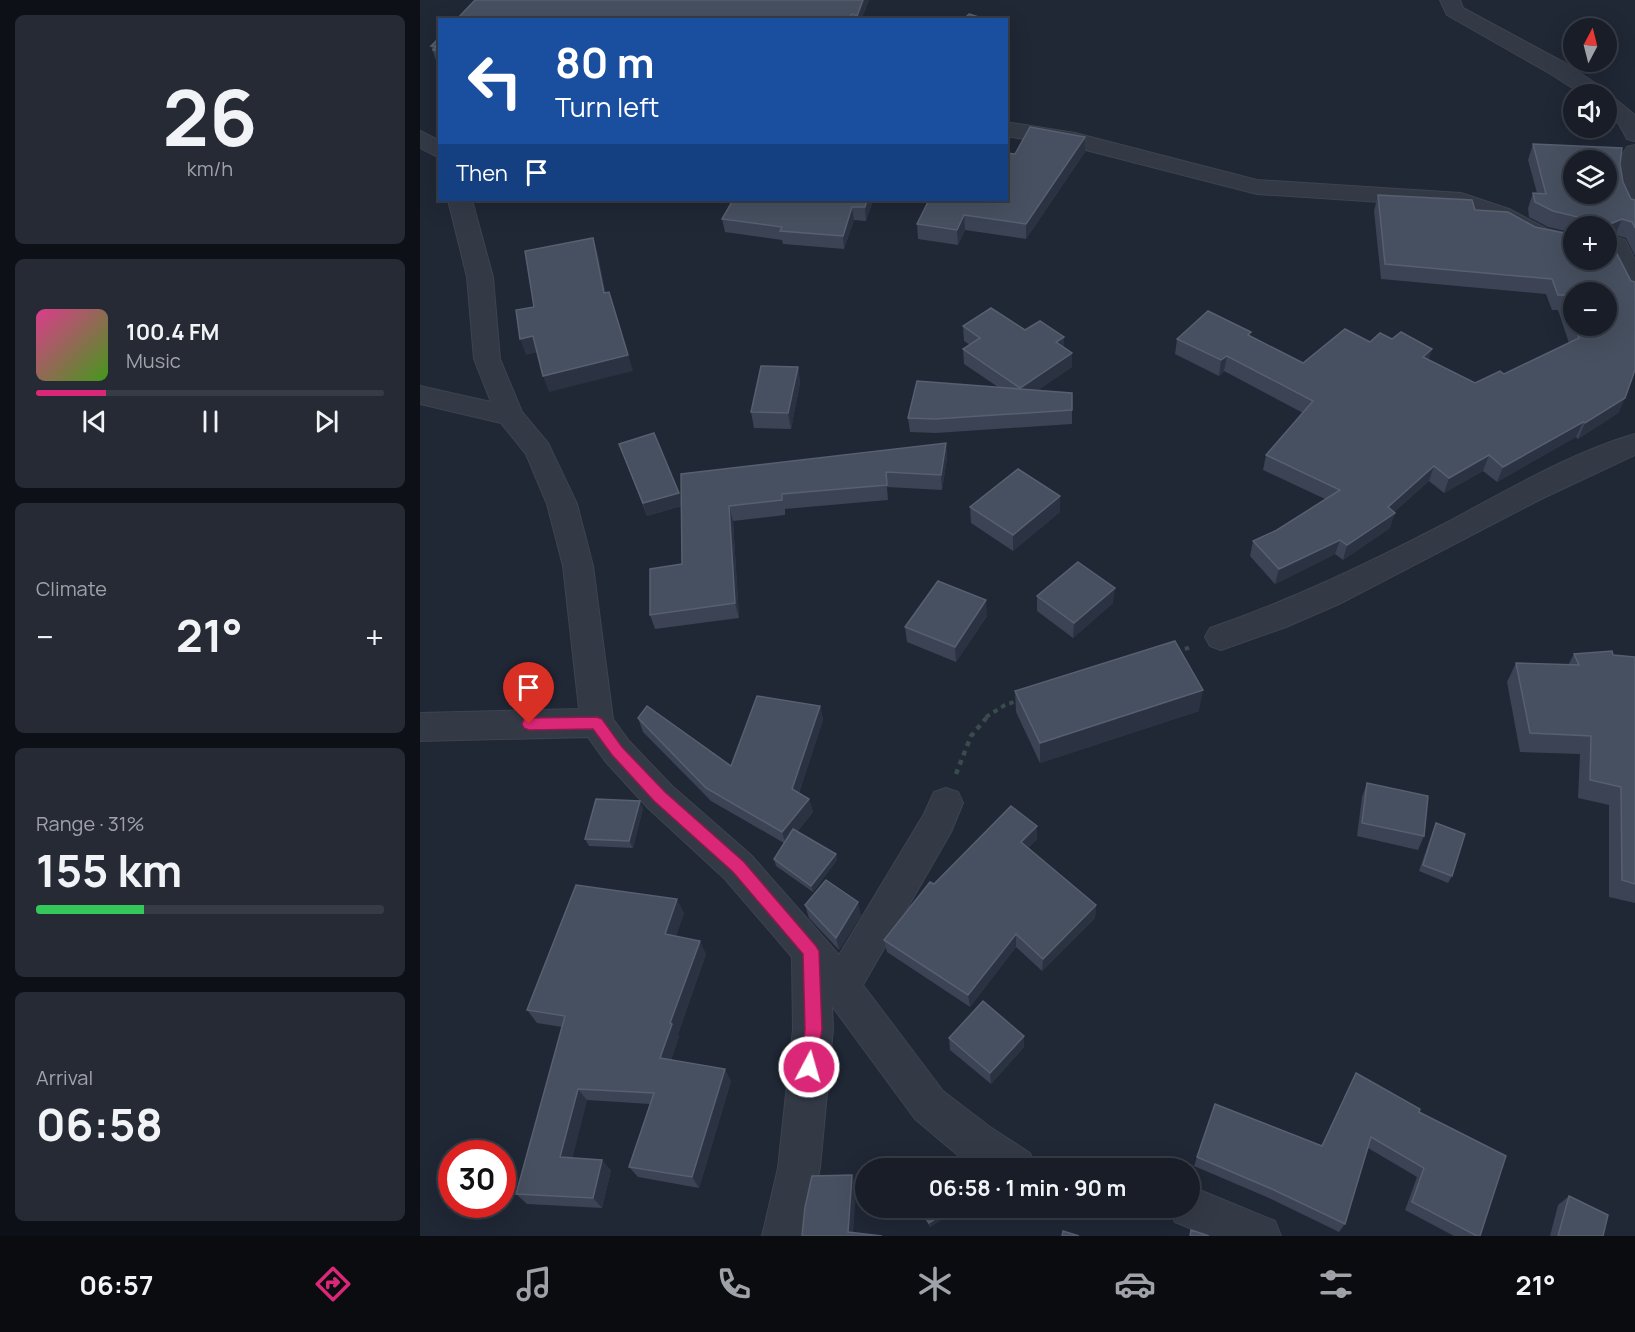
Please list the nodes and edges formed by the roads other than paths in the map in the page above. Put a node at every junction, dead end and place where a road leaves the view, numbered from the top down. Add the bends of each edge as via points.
1 (1450, 0) edge
2 (1581, 84) edge
3 (1617, 112) edge
4 (1008, 129) edge
5 (1635, 134) edge
6 (420, 138) edge
7 (438, 150) edge
8 (1635, 152) edge
9 (460, 201) edge
10 (1635, 208) edge
11 (1563, 240) edge
12 (1619, 244) edge
13 (1635, 289) edge
14 (420, 395) edge
15 (510, 416) junction
16 (1635, 444) edge
17 (1221, 637) road end
18 (597, 723) junction
19 (420, 727) edge
20 (946, 802) road end
21 (811, 951) junction
22 (841, 987) junction
23 (1000, 1158) edge
24 (1200, 1211) edge
25 (783, 1236) edge
26 (1260, 1236) edge

1 - 2 street via 1454,11
3 - 5 street via 1629,121
4 - 11 street via 1075,140 1257,187 1461,201 1501,213 1539,235
6 - 7 street
8 - 10 street via 1629,160 1627,183
9 - 15 street via 480,277 487,359
12 - 13 street
14 - 15 street
15 - 18 street via 538,450 562,504 578,566
16 - 17 street via 1539,486 1357,584
18 - 19 street
18 - 21 street via 652,789 738,867
20 - 22 street via 939,821
21 - 22 street
21 - 25 street via 812,1040 800,1168
22 - 23 street via 929,1105
24 - 26 street

